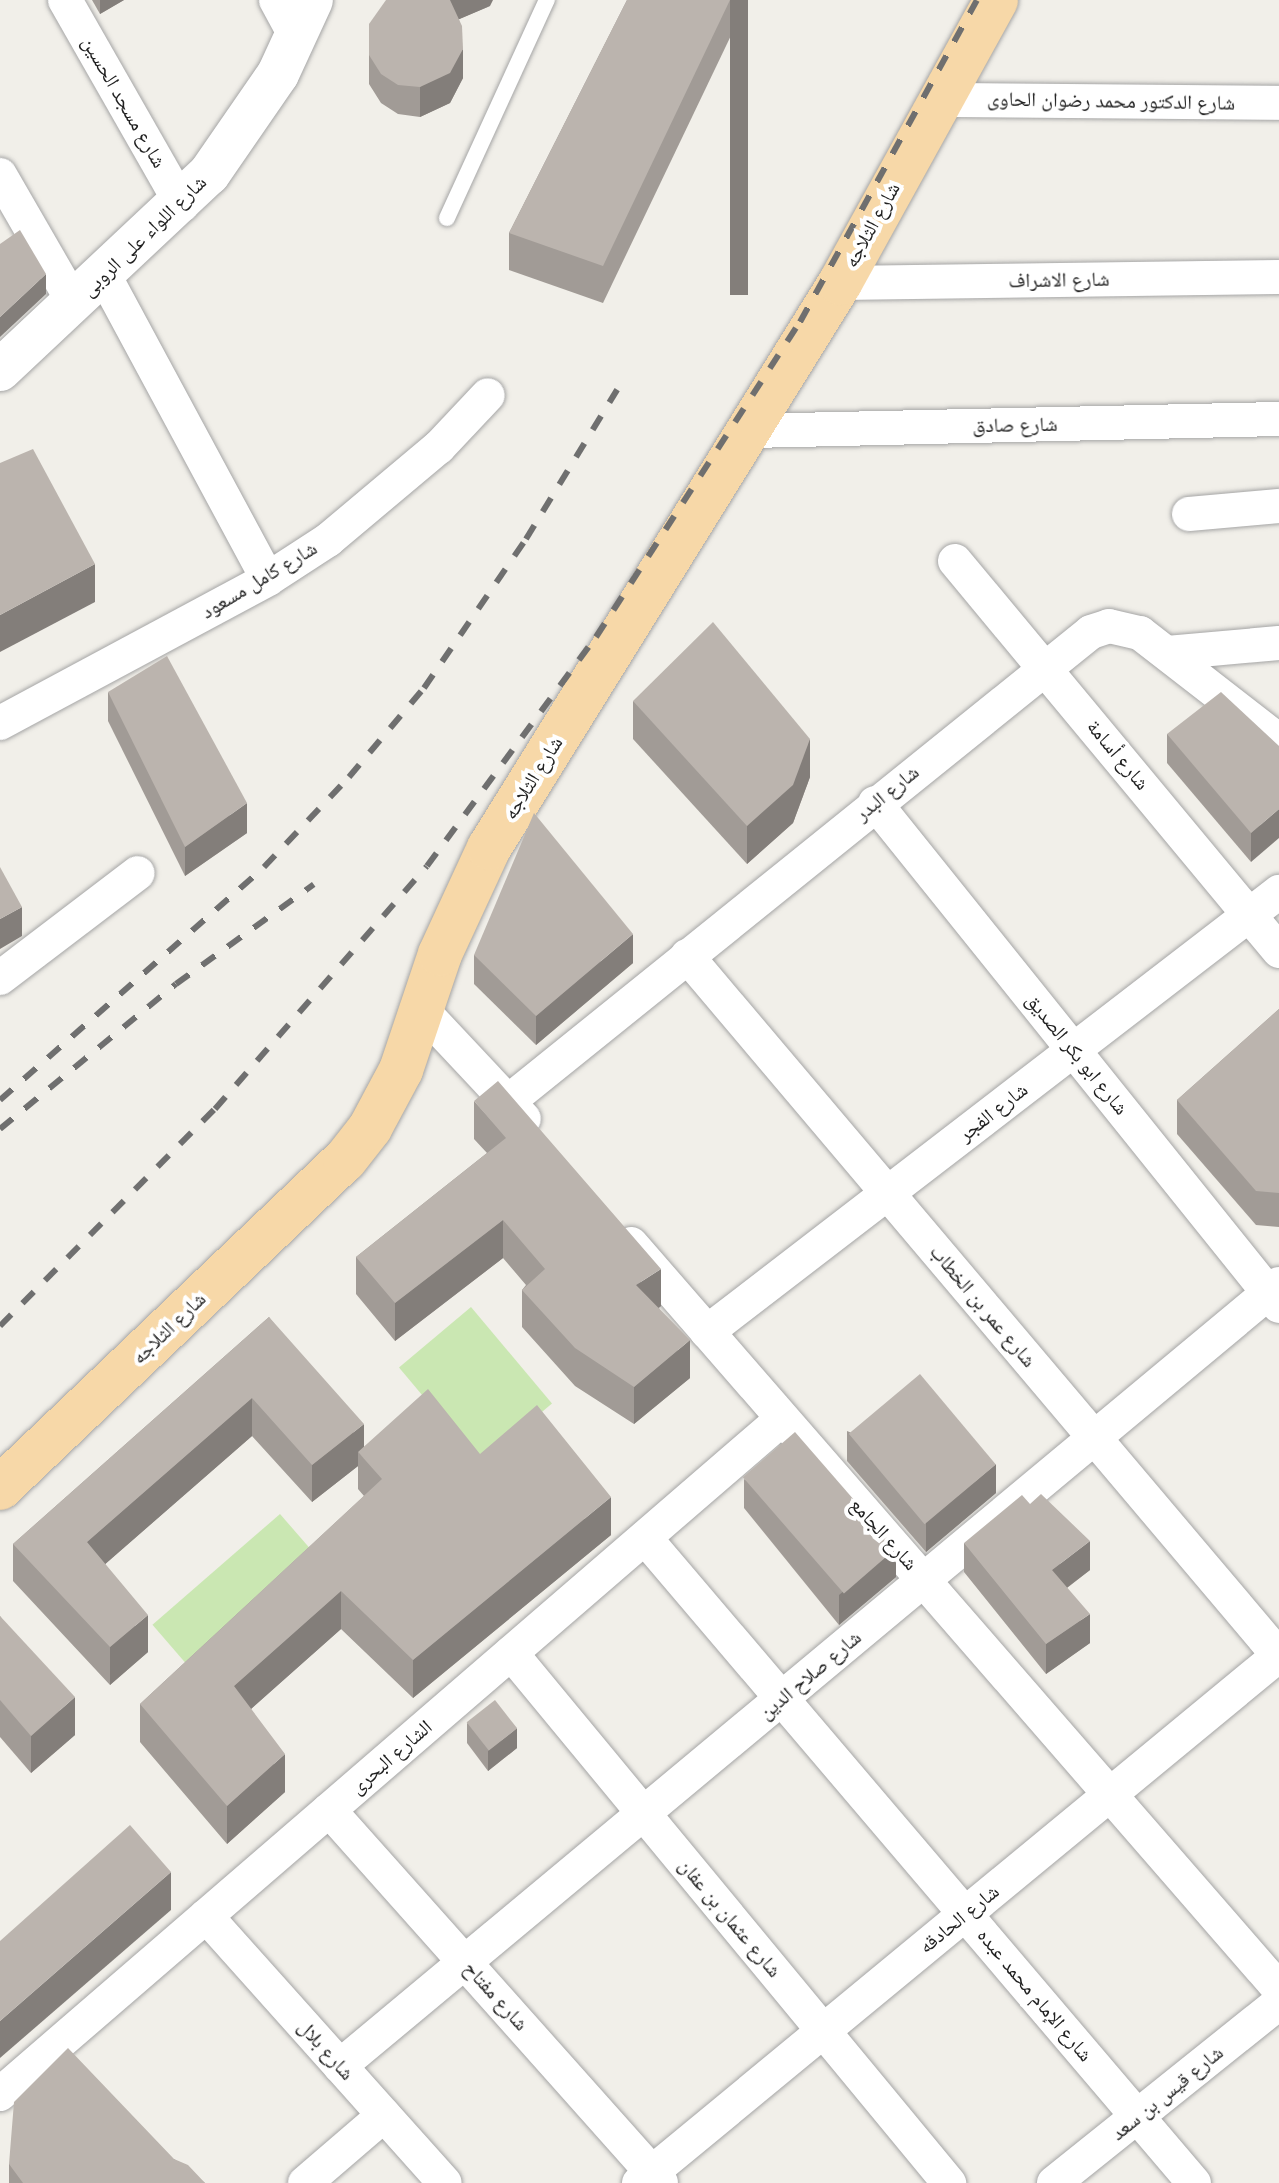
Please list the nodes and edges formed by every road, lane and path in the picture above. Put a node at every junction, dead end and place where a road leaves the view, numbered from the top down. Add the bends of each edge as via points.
1 (65, 0) edge
2 (276, 0) edge
3 (547, 0) edge
4 (996, 0) edge
5 (304, 19) edge
6 (942, 100) junction
7 (1279, 103) edge
8 (0, 175) edge
9 (182, 205) junction
10 (447, 218) dead end
11 (104, 275) junction
12 (1279, 277) edge
13 (840, 283) junction
14 (74, 303) junction
15 (0, 370) edge
16 (488, 395) dead end
17 (1279, 419) edge
18 (750, 431) junction
19 (1279, 506) edge
20 (1189, 514) dead end
21 (955, 561) dead end
22 (268, 579) junction
23 (1279, 643) edge
24 (1167, 653) junction
25 (1044, 666) junction
26 (0, 723) edge
27 (1279, 741) edge
28 (875, 803) junction
29 (138, 873) dead end
30 (1279, 892) edge
31 (1250, 915) junction
32 (1279, 951) edge
33 (687, 956) junction
34 (0, 978) edge
35 (422, 1010) junction
36 (1074, 1050) junction
37 (509, 1101) junction
38 (549, 1147) edge
39 (887, 1194) junction
40 (608, 1217) edge
41 (1275, 1294) edge
42 (707, 1332) junction
43 (782, 1419) junction
44 (1094, 1438) junction
45 (0, 1488) edge
46 (645, 1538) junction
47 (924, 1579) junction
48 (511, 1653) junction
49 (1279, 1656) edge
50 (782, 1698) junction
51 (1108, 1797) junction
52 (329, 1810) junction
53 (644, 1813) junction
54 (966, 1913) junction
55 (206, 1916) junction
56 (465, 1961) junction
57 (1279, 1989) edge
58 (1279, 2003) edge
59 (823, 2031) junction
60 (340, 2066) junction
61 (0, 2094) edge
62 (384, 2115) junction
63 (1138, 2116) junction
64 (651, 2179) edge
65 (305, 2183) edge
66 (445, 2183) edge
67 (949, 2183) edge
68 (1054, 2183) edge
69 (1194, 2183) edge

1 - 9 street, شارع مسجد الحسين
2 - 5 street
3 - 10 lane
4 - 6 main road, شارع الثلاجه
5 - 9 street, شارع اللواء على الروبى via 257,109
6 - 7 street, شارع الدكتور محمد رضوان الحاوى
6 - 13 main road, شارع الثلاجه
8 - 14 street
9 - 11 street, شارع اللواء على الروبى
11 - 14 street, شارع اللواء على الروبى
11 - 22 street
12 - 13 street, شارع الاشراف
13 - 18 main road, شارع الثلاجه
14 - 15 street, شارع اللواء على الروبى
16 - 22 street, شارع كامل مسعود via 385,496
17 - 18 street, شارع صادق
18 - 35 main road, شارع الثلاجه via 489,848 463,900
19 - 20 street
21 - 25 street, شارع أسامة
22 - 26 street, شارع كامل مسعود
23 - 24 street
24 - 25 street, شارع البدر via 1140,633 1109,626 1091,632
24 - 27 street, شارع البدر
25 - 28 street, شارع البدر
25 - 31 street, شارع أسامة
28 - 33 street, شارع البدر
28 - 36 street, شارع ابو بكر الصديق
29 - 34 street
30 - 31 street, شارع الفجر
31 - 32 street, شارع أسامة
31 - 36 street, شارع الفجر
33 - 37 street, شارع البدر
33 - 39 street, شارع عمر بن الخطاب
35 - 37 street
35 - 45 main road, شارع الثلاجه via 387,1100 345,1160
36 - 39 street, شارع الفجر
36 - 41 street, شارع ابو بكر الصديق
37 - 38 street
39 - 42 street, شارع الفجر
39 - 44 street, شارع عمر بن الخطاب
40 - 42 street, شارع الجامع
41 - 44 street, شارع صلاح الدين
42 - 43 street, شارع الجامع
43 - 46 street, الشارع البحرى
43 - 47 street, شارع الجامع
44 - 47 street, شارع صلاح الدين
44 - 49 street, شارع عمر بن الخطاب
46 - 48 street, الشارع البحرى
46 - 50 street, شارع الإمام محمد عبده
47 - 50 street, شارع صلاح الدين
47 - 51 street, شارع الجامع
48 - 52 street, الشارع البحرى
48 - 53 street, شارع عثمان بن عفان
49 - 51 street, شارع الحادقه
50 - 53 street, شارع صلاح الدين
50 - 54 street, شارع الإمام محمد عبده
51 - 54 street, شارع الحادقه
51 - 57 street, شارع الجامع
52 - 55 street, الشارع البحرى
52 - 56 street, شارع مفتاح
53 - 56 street, شارع صلاح الدين
53 - 59 street, شارع عثمان بن عفان
54 - 59 street, شارع الحادقه
54 - 63 street, شارع الإمام محمد عبده
55 - 60 street, شارع بلال
55 - 61 street, الشارع البحرى via 68,2056
56 - 60 street, شارع صلاح الدين
56 - 64 street, شارع مفتاح
58 - 63 street, شارع قيس بن سعد
59 - 64 street, شارع الحادقه
59 - 67 street, شارع عثمان بن عفان
60 - 62 street, شارع بلال
62 - 65 street
62 - 66 street, شارع بلال
63 - 68 street, شارع قيس بن سعد
63 - 69 street, شارع الإمام محمد عبده

